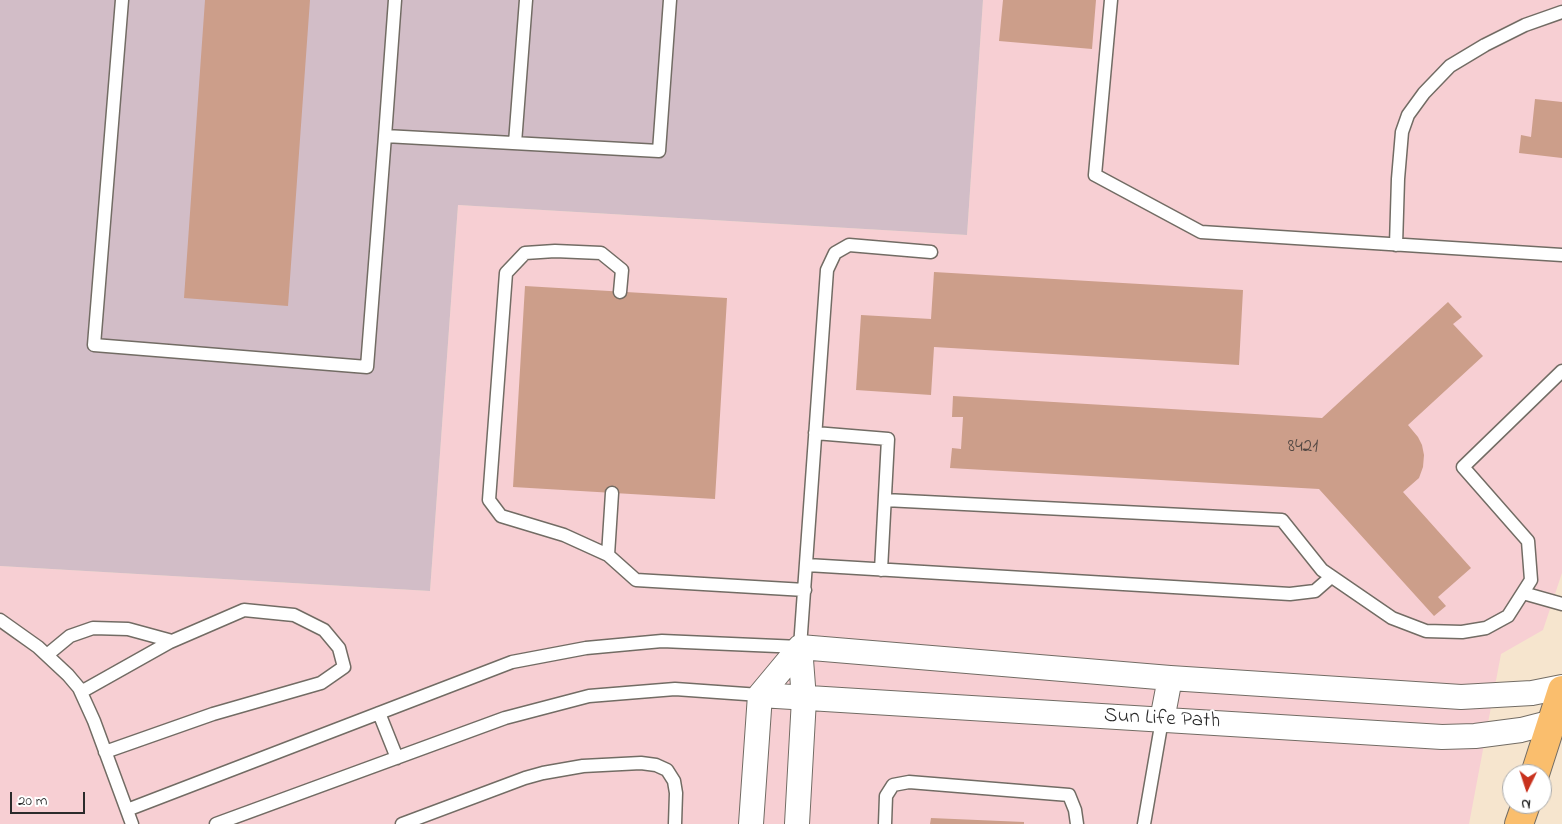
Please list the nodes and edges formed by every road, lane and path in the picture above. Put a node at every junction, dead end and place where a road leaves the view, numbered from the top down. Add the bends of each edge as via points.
1 (122, 0) edge
2 (395, 0) edge
3 (526, 0) edge
4 (670, 0) edge
5 (1111, 0) edge
6 (1562, 12) edge
7 (385, 136) junction
8 (515, 143) junction
9 (1396, 245) junction
10 (931, 252) dead end
11 (1562, 256) edge
12 (620, 292) dead end
13 (1562, 371) edge
14 (815, 433) junction
15 (612, 493) dead end
16 (885, 500) junction
17 (608, 556) junction
18 (807, 565) junction
19 (881, 570) junction
20 (1331, 577) junction
21 (805, 590) junction
22 (1523, 593) junction
23 (1562, 604) edge
24 (0, 620) edge
25 (172, 641) junction
26 (800, 647) junction
27 (47, 655) junction
28 (1170, 678) junction
29 (1562, 689) edge
30 (81, 692) junction
31 (760, 695) junction
32 (804, 699) junction
33 (379, 714) junction
34 (1162, 720) junction
35 (1557, 720) edge
36 (105, 752) junction
37 (397, 758) junction
38 (1539, 764) edge
39 (127, 810) junction
40 (132, 824) edge
41 (216, 824) edge
42 (402, 824) edge
43 (675, 824) edge
44 (751, 824) edge
45 (797, 824) edge
46 (885, 824) edge
47 (1078, 824) edge
48 (1144, 824) edge

1 - 7 lane via 94,345 367,367
2 - 7 lane
3 - 8 lane
4 - 8 lane via 659,151
5 - 9 lane via 1095,175 1201,232
6 - 9 lane via 1525,25 1450,66 1408,114 1402,132
7 - 8 lane
9 - 11 lane
10 - 14 lane via 849,245 835,253 827,270 824,288
12 - 17 lane via 622,270 601,253 524,253 506,273 488,500 501,516 564,535
13 - 22 lane via 1463,467 1528,541 1531,580
14 - 16 lane via 888,439
14 - 18 lane
15 - 17 lane
16 - 19 lane
16 - 20 lane via 1282,520
17 - 21 lane via 636,580
18 - 19 lane
18 - 21 lane
19 - 20 lane via 1290,594 1315,591
20 - 22 lane via 1392,618 1426,630 1462,632 1486,628 1508,616
21 - 26 lane
22 - 23 lane
24 - 27 lane
25 - 27 lane via 128,629 93,628 70,636
25 - 30 lane
25 - 36 lane via 244,610 294,615 324,630 339,648 344,666 321,683 213,714
26 - 28 street, Sun Life Path
26 - 31 street
26 - 32 street
26 - 33 lane via 662,641 586,648 512,662
27 - 30 lane
28 - 29 street, Sun Life Path via 1460,697
28 - 34 street
29 - 35 main road
30 - 36 lane
31 - 32 street, Sun Life Path
31 - 37 lane via 675,689 589,696 505,718
31 - 44 street
32 - 34 street, Sun Life Path
32 - 45 street
33 - 37 lane
33 - 39 lane
34 - 35 street, Sun Life Path via 1442,737 1521,730
34 - 48 lane
35 - 38 main road
36 - 39 lane
37 - 41 lane
39 - 40 lane
42 - 43 lane via 543,773 582,766 656,764 666,770 674,781
46 - 47 lane via 886,796 893,785 909,782 1069,795

